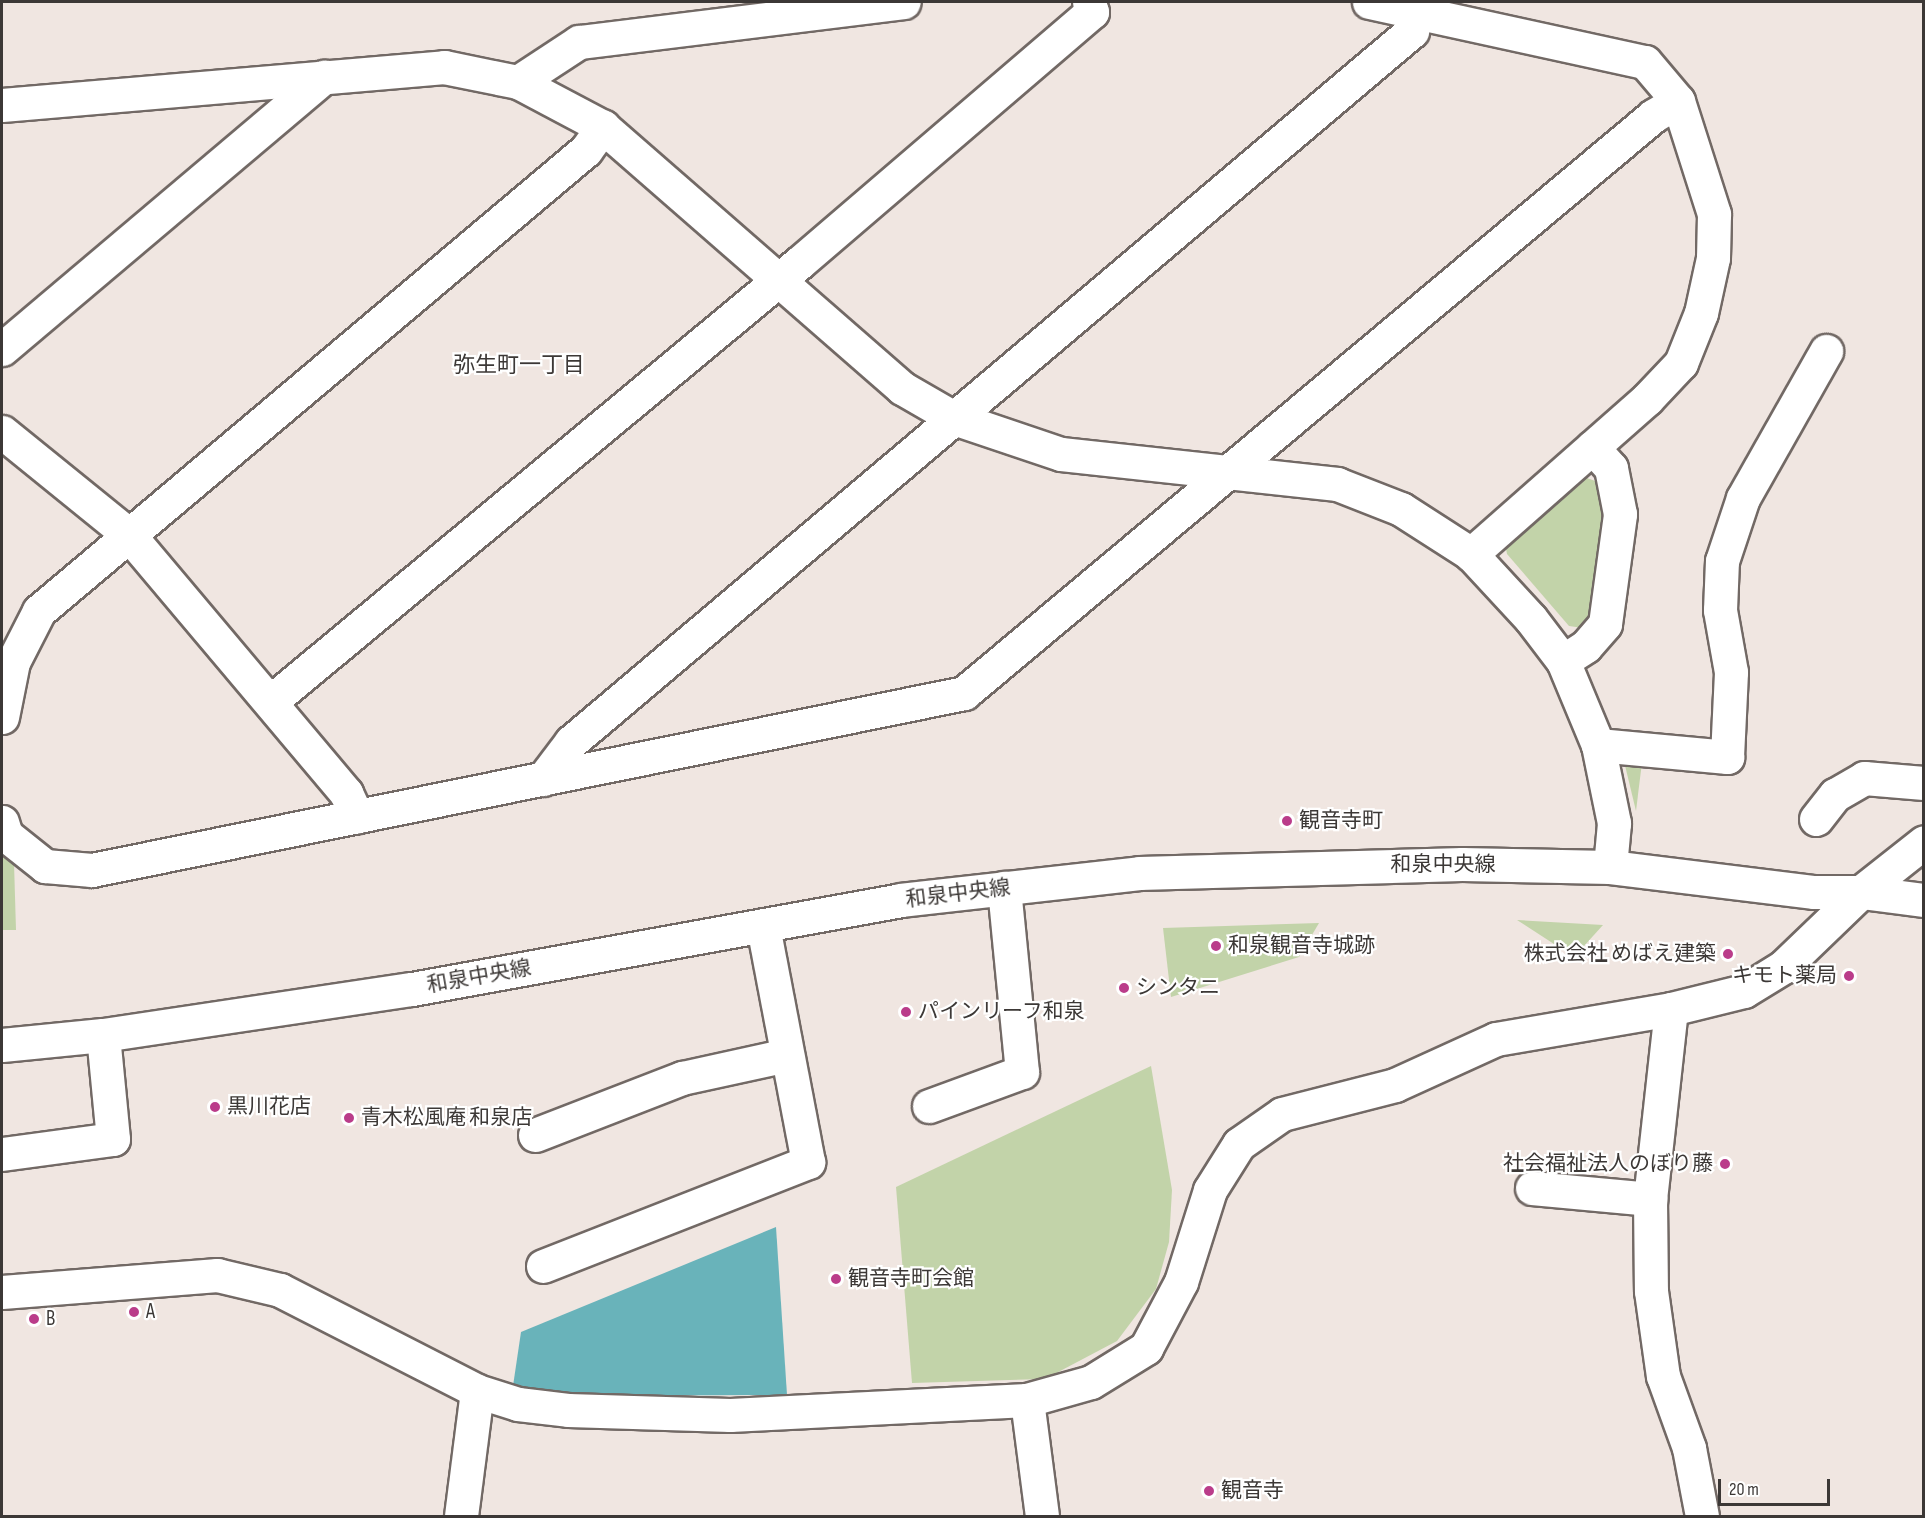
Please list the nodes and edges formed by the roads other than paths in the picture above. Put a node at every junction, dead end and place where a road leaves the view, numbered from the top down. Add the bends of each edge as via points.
1 (904, 2) edge
2 (1089, 2) edge
3 (1370, 2) edge
4 (1416, 10) junction
5 (324, 77) junction
6 (519, 82) junction
7 (1678, 101) junction
8 (2, 105) edge
9 (603, 127) junction
10 (777, 281) junction
11 (2, 349) edge
12 (1826, 351) dead end
13 (954, 418) junction
14 (2, 432) edge
15 (1592, 447) junction
16 (1228, 470) junction
17 (128, 534) junction
18 (1471, 554) junction
19 (1563, 661) junction
20 (270, 702) junction
21 (2, 717) edge
22 (1598, 745) junction
23 (543, 779) junction
24 (1923, 783) edge
25 (357, 816) junction
26 (1816, 819) dead end
27 (2, 822) edge
28 (1923, 842) edge
29 (1610, 867) junction
30 (1004, 888) junction
31 (1861, 892) junction
32 (1923, 900) edge
33 (763, 925) junction
34 (1671, 1009) junction
35 (103, 1035) junction
36 (2, 1045) edge
37 (787, 1055) junction
38 (929, 1106) dead end
39 (535, 1135) dead end
40 (2, 1154) edge
41 (1532, 1188) dead end
42 (1650, 1199) junction
43 (543, 1266) dead end
44 (2, 1292) edge
45 (477, 1391) junction
46 (1027, 1400) junction
47 (461, 1516) edge
48 (1042, 1516) edge
49 (1702, 1516) edge

1 - 6 street via 579,42
2 - 10 street via 1092,12
3 - 4 street
4 - 7 street via 1646,62
4 - 13 street via 1412,31
5 - 6 street via 444,67
5 - 8 street
5 - 11 street
6 - 9 street
7 - 15 street via 1714,214 1713,258 1701,313 1681,363
7 - 16 street via 1653,116
9 - 10 street
9 - 17 street via 586,150
10 - 13 street via 902,388
10 - 20 street
12 - 22 street via 1743,498 1722,561 1720,610 1731,672 1727,757
13 - 16 street via 1061,454
13 - 23 street via 572,742
14 - 17 street
15 - 18 street
15 - 19 street via 1611,468 1619,525 1605,624 1586,646
16 - 18 street via 1337,484 1401,509
16 - 23 street via 964,693
17 - 20 street
17 - 21 street via 39,611 13,662
18 - 19 street via 1531,619
19 - 22 street
20 - 25 street via 346,793
22 - 29 street via 1614,823
23 - 25 street
24 - 26 street via 1864,778 1835,795
25 - 27 street via 92,870 45,866 6,835
28 - 31 street
29 - 30 street, 和泉中央線 via 1271,866 1139,873
29 - 31 street, 和泉中央線 via 1814,892
30 - 33 street, 和泉中央線 via 900,900
30 - 38 street via 1022,1072
31 - 32 street, 和泉中央線
31 - 34 street via 1783,967 1744,991
33 - 35 street, 和泉中央線 via 412,989
33 - 37 street
34 - 42 street
34 - 46 street via 1496,1040 1395,1084 1282,1114 1239,1144 1210,1190 1181,1282 1146,1348 1092,1382
35 - 36 street, 和泉中央線
35 - 40 street via 112,1138
37 - 39 street via 682,1078
37 - 43 street via 808,1162
41 - 42 street
42 - 49 street via 1651,1291 1663,1376 1689,1448
44 - 45 street via 217,1275 280,1290
45 - 46 street via 518,1404 568,1410 730,1415
45 - 47 street
46 - 48 street

